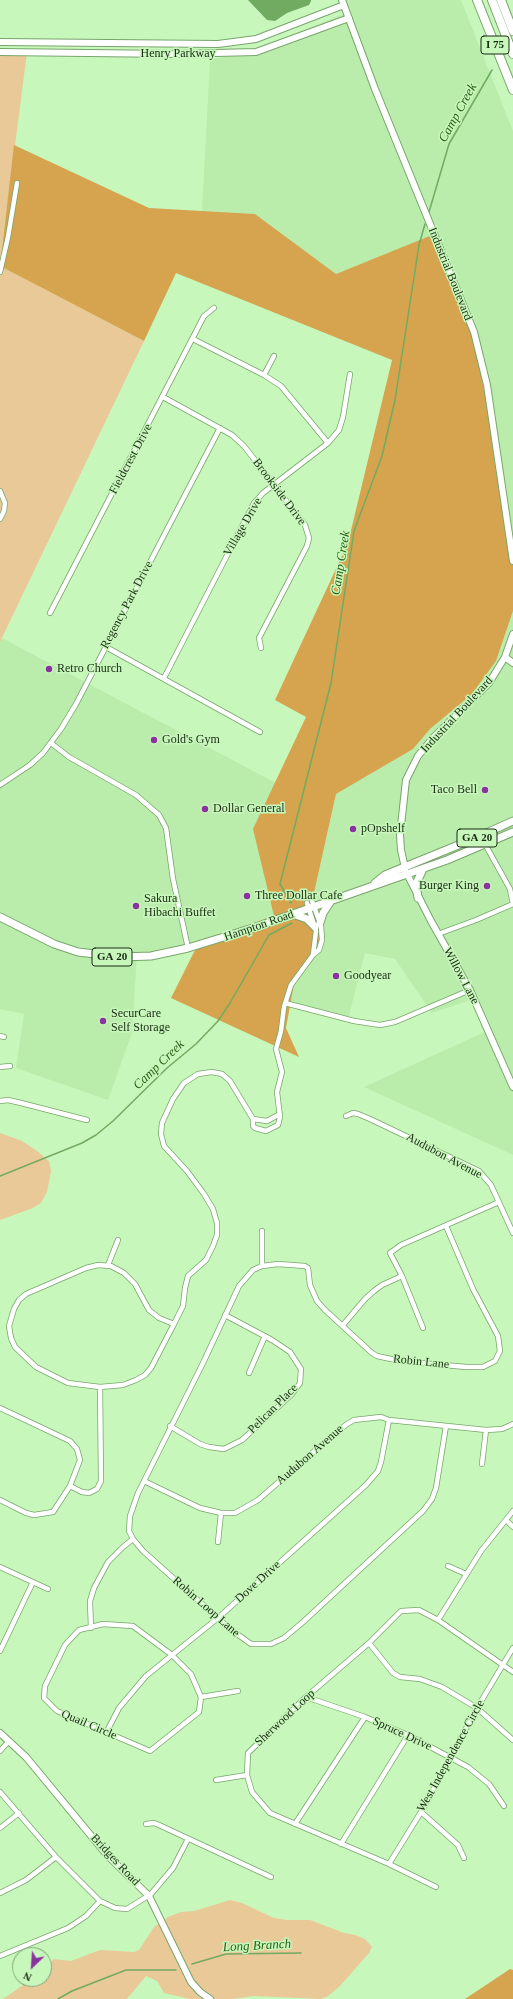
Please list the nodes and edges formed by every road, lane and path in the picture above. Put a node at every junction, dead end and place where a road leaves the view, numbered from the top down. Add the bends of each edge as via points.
1 (477, 0) edge
2 (492, 0) edge
3 (500, 0) edge
4 (343, 2) edge
5 (350, 18) junction
6 (513, 31) edge
7 (0, 42) edge
8 (0, 52) edge
9 (513, 54) edge
10 (513, 90) edge
11 (17, 182) dead end
12 (0, 272) edge
13 (214, 308) dead end
14 (194, 339) junction
15 (274, 356) dead end
16 (350, 374) dead end
17 (264, 375) junction
18 (163, 397) junction
19 (220, 428) junction
20 (328, 443) junction
21 (274, 485) junction
22 (0, 491) edge
23 (0, 519) edge
24 (513, 561) edge
25 (50, 613) dead end
26 (513, 634) edge
27 (106, 646) junction
28 (261, 648) dead end
29 (504, 658) junction
30 (513, 663) edge
31 (164, 678) junction
32 (260, 732) dead end
33 (51, 743) junction
34 (0, 785) edge
35 (513, 821) edge
36 (513, 832) edge
37 (485, 844) junction
38 (423, 869) junction
39 (405, 870) junction
40 (370, 887) junction
41 (418, 898) junction
42 (331, 901) junction
43 (513, 904) edge
44 (310, 905) junction
45 (293, 914) junction
46 (0, 919) edge
47 (318, 925) junction
48 (438, 934) junction
49 (188, 948) junction
50 (470, 990) junction
51 (285, 1003) junction
52 (10, 1066) dead end
53 (0, 1067) edge
54 (513, 1087) edge
55 (0, 1101) edge
56 (280, 1114) junction
57 (346, 1116) dead end
58 (253, 1119) junction
59 (87, 1120) dead end
60 (498, 1202) junction
61 (446, 1226) junction
62 (262, 1231) dead end
63 (513, 1233) edge
64 (118, 1240) dead end
65 (108, 1265) junction
66 (262, 1266) junction
67 (402, 1276) junction
68 (225, 1316) junction
69 (174, 1324) junction
70 (343, 1325) junction
71 (423, 1328) dead end
72 (265, 1336) junction
73 (249, 1373) dead end
74 (100, 1387) junction
75 (0, 1408) edge
76 (389, 1420) junction
77 (513, 1424) edge
78 (170, 1426) junction
79 (446, 1426) junction
80 (486, 1430) junction
81 (482, 1464) dead end
82 (144, 1481) junction
83 (70, 1486) junction
84 (0, 1500) edge
85 (513, 1511) edge
86 (220, 1514) junction
87 (506, 1520) junction
88 (513, 1527) edge
89 (133, 1539) junction
90 (218, 1542) dead end
91 (448, 1566) dead end
92 (0, 1567) edge
93 (466, 1574) junction
94 (33, 1582) junction
95 (48, 1589) dead end
96 (218, 1618) junction
97 (438, 1620) junction
98 (91, 1628) junction
99 (369, 1644) junction
100 (513, 1648) edge
101 (0, 1651) edge
102 (172, 1655) junction
103 (503, 1664) junction
104 (513, 1672) edge
105 (238, 1691) dead end
106 (201, 1697) junction
107 (306, 1697) junction
108 (477, 1708) junction
109 (365, 1717) junction
110 (0, 1733) edge
111 (106, 1733) junction
112 (408, 1735) junction
113 (513, 1740) edge
114 (9, 1741) junction
115 (0, 1751) edge
116 (451, 1758) junction
117 (247, 1776) junction
118 (216, 1780) dead end
119 (0, 1792) edge
120 (504, 1806) dead end
121 (421, 1812) junction
122 (19, 1813) junction
123 (146, 1824) dead end
124 (295, 1824) junction
125 (0, 1828) edge
126 (188, 1839) junction
127 (341, 1844) junction
128 (56, 1857) junction
129 (464, 1858) dead end
130 (389, 1864) junction
131 (271, 1877) dead end
132 (436, 1887) dead end
133 (0, 1893) edge
134 (149, 1896) junction
135 (100, 1901) junction
136 (0, 1956) edge
137 (210, 1999) edge

1 - 10 highway, I 75
2 - 9 highway
3 - 6 highway, I 75
4 - 5 street, Industrial Boulevard
4 - 7 street, Henry Parkway via 256,40 218,44
5 - 8 street, Henry Parkway via 256,52
5 - 24 street, Industrial Boulevard via 375,89 474,332 487,385
11 - 12 street
13 - 14 street, Fieldcrest Drive via 204,316
14 - 17 street
14 - 18 street, Fieldcrest Drive
15 - 17 street
16 - 20 street, Village Drive via 339,430
17 - 20 street via 288,392
18 - 19 street, Brookside Drive
18 - 25 street, Fieldcrest Drive
19 - 21 street, Brookside Drive via 244,446
19 - 27 street, Regency Park Drive
20 - 21 street, Village Drive
21 - 28 street, Brookside Drive via 305,525 308,538 307,546 259,638
21 - 31 street, Village Drive via 254,503
22 - 23 street via 5,503
26 - 29 street, Industrial Boulevard
27 - 31 street
27 - 33 street, Regency Park Drive via 76,704
29 - 30 street
29 - 39 street, Industrial Boulevard via 489,683 418,756 406,780 400,835
31 - 32 street
33 - 34 street, Regency Park Drive via 30,765
33 - 49 street via 69,757 136,795 159,815 166,828 173,879
35 - 39 main road, Hampton Road / GA 20
36 - 37 main road, Hampton Road / GA 20
37 - 38 main road, Hampton Road / GA 20
37 - 43 street via 510,889
38 - 39 main road, Hampton Road / GA 20
38 - 41 main road via 416,884
39 - 40 main road, Hampton Road / GA 20
39 - 40 main road, Hampton Road / GA 20 via 385,875
39 - 41 street, Willow Lane
40 - 42 main road, Hampton Road / GA 20
41 - 48 street, Willow Lane
42 - 44 main road, Hampton Road / GA 20
42 - 47 main road
43 - 48 street
44 - 45 main road, Hampton Road / GA 20
44 - 47 street
45 - 47 main road
45 - 49 main road, Hampton Road / GA 20
46 - 49 main road, Hampton Road / GA 20 via 54,944 95,955 140,957
47 - 51 street via 313,955 291,985
48 - 50 street, Willow Lane
50 - 51 street via 395,1022 380,1024 354,1021
50 - 54 street, Willow Lane
51 - 56 street via 276,1049 282,1072 277,1092
52 - 53 street
55 - 59 street via 8,1100
56 - 58 street via 267,1121
56 - 58 street via 278,1125 269,1131 255,1128
57 - 60 street, Audubon Avenue via 358,1114 479,1171 491,1185
58 - 69 street via 230,1081 222,1074 212,1072 194,1076 184,1082 162,1122 164,1146 188,1171 204,1194 213,1209 217,1223 214,1246 206,1260 188,1276 183,1306
60 - 61 street
60 - 63 street, Audubon Avenue
61 - 67 street via 390,1252
61 - 70 street, Robin Lane via 473,1289 498,1336 500,1351 495,1361 488,1366 477,1367 388,1359 372,1353
62 - 66 street
64 - 65 street
65 - 69 street via 121,1270 131,1278 152,1313
65 - 74 street via 86,1268 30,1292 16,1304 9,1322 15,1347 36,1367 68,1383
66 - 68 street via 253,1270 243,1280
66 - 70 street, Robin Lane via 289,1264 308,1268 310,1285 317,1301
67 - 70 street via 374,1291
67 - 71 street
68 - 72 street, Pelican Place
68 - 78 street
69 - 74 street via 145,1375 123,1385
72 - 73 street
72 - 78 street, Pelican Place via 290,1352 301,1369 300,1384 280,1406 242,1440 224,1449 200,1444
74 - 83 street via 101,1481 97,1489 89,1493
75 - 83 street via 70,1441 77,1449 80,1460
76 - 79 street, Audubon Avenue
76 - 86 street, Audubon Avenue via 381,1417 363,1418 346,1424 252,1504 240,1512
76 - 96 street, Dove Drive via 378,1471 366,1485
77 - 80 street, Audubon Avenue via 502,1429
78 - 82 street
79 - 80 street, Audubon Avenue
79 - 96 street, Robin Loop Lane via 432,1499 409,1526 303,1622 284,1638 271,1644 260,1645 251,1644 243,1639
80 - 81 street
82 - 86 street, Audubon Avenue via 200,1508
82 - 89 street via 130,1516 129,1531
83 - 84 street via 53,1512 30,1514
85 - 87 street
86 - 90 street
87 - 88 street
87 - 93 street
89 - 96 street, Robin Loop Lane
89 - 98 street via 112,1557 100,1577 90,1601
91 - 93 street
92 - 94 street
93 - 97 street
94 - 95 street
94 - 101 street
96 - 102 street, Dove Drive
97 - 99 street, Sherwood Loop via 419,1610 401,1611
97 - 103 street, Sherwood Loop
98 - 102 street, Quail Circle via 103,1624 133,1626
98 - 111 street, Quail Circle via 79,1630 64,1645 45,1686 44,1698 57,1711
99 - 107 street, Sherwood Loop
99 - 108 street via 393,1673 400,1677 436,1684
100 - 103 street, West Independence Circle
102 - 106 street, Quail Circle via 191,1674
102 - 111 street, Dove Drive via 135,1686
103 - 104 street, Sherwood Loop
103 - 108 street, West Independence Circle
105 - 106 street
106 - 111 street, Quail Circle via 199,1712 150,1751
107 - 109 street, Spruce Drive
107 - 117 street, Sherwood Loop via 248,1753
108 - 113 street
108 - 116 street, West Independence Circle
109 - 112 street, Spruce Drive
109 - 124 street
110 - 114 street, Bridges Road
112 - 116 street, Spruce Drive
112 - 127 street
114 - 115 street
114 - 134 street, Bridges Road via 26,1757 107,1855
116 - 120 street, Spruce Drive via 468,1767 489,1784
116 - 121 street, West Independence Circle
117 - 118 street
117 - 124 street, Sherwood Loop via 252,1792 270,1813
119 - 122 street
121 - 129 street via 458,1845
121 - 130 street, West Independence Circle
122 - 125 street
122 - 128 street
123 - 126 street via 160,1825
124 - 127 street, Sherwood Loop
126 - 131 street
126 - 134 street via 173,1868
127 - 130 street, Sherwood Loop
128 - 133 street via 26,1880
128 - 135 street
130 - 132 street, Sherwood Loop
134 - 135 street via 127,1909 115,1908
134 - 137 street, Bridges Road via 191,1982
135 - 136 street via 86,1916 68,1928

